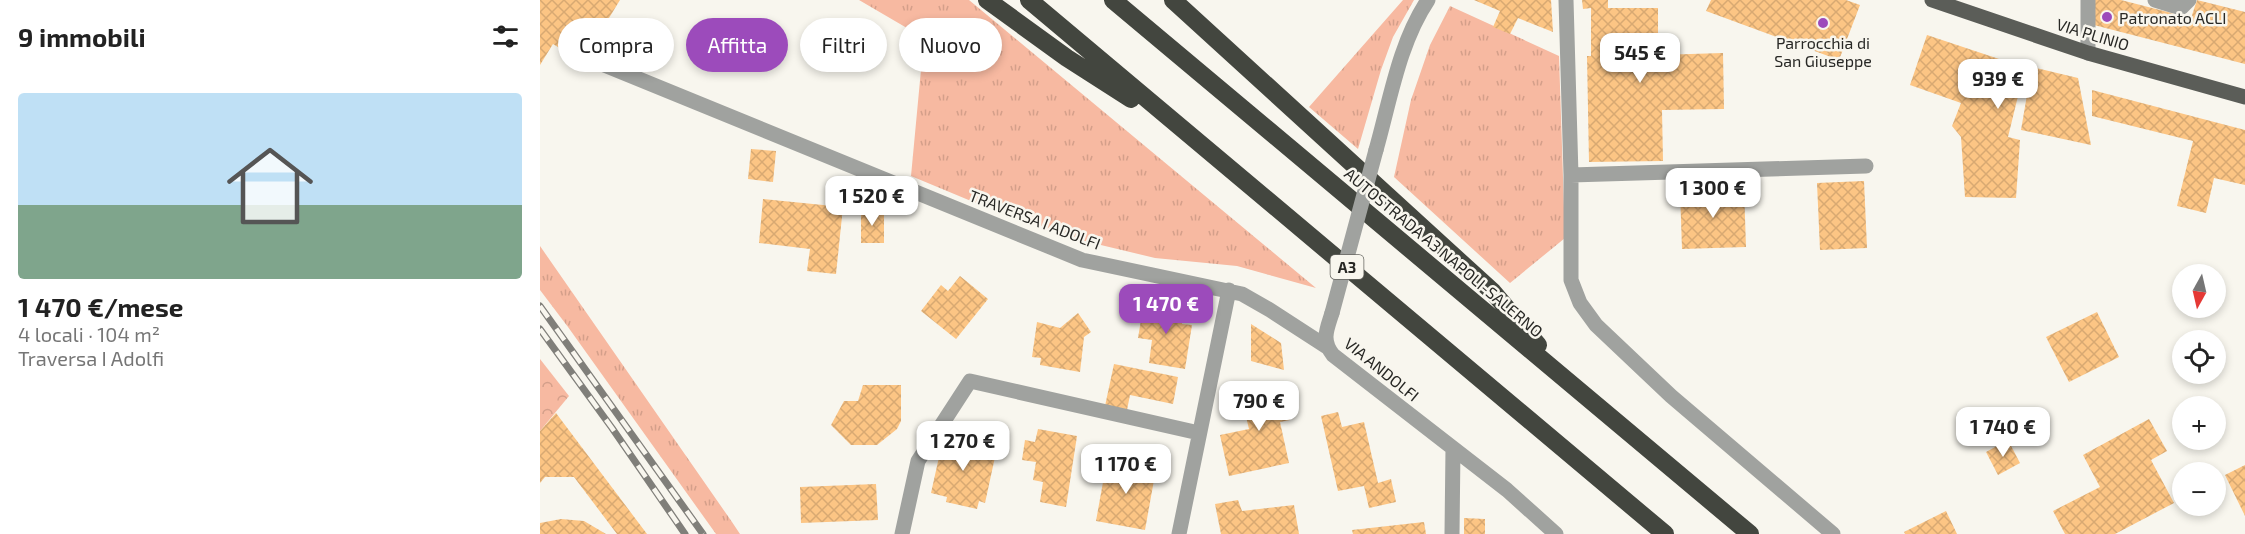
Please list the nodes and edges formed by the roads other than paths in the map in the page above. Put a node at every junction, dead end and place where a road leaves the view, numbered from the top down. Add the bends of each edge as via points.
1 (987, 0) edge
2 (1029, 0) edge
3 (1113, 0) edge
4 (1173, 0) edge
5 (1428, 0) edge
6 (1566, 0) edge
7 (1932, 0) edge
8 (2088, 0) edge
9 (2155, 0) edge
10 (2189, 0) edge
11 (2088, 53) junction
12 (622, 72) edge
13 (2245, 97) edge
14 (1193, 139) junction
15 (1866, 166) dead end
16 (1571, 175) junction
17 (1228, 290) junction
18 (1327, 347) junction
19 (1573, 385) junction
20 (1199, 433) junction
21 (1453, 448) junction
22 (902, 534) edge
23 (1179, 534) edge
24 (1452, 534) edge
25 (1556, 534) edge
26 (1665, 534) edge
27 (1750, 534) edge
28 (1833, 534) edge

1 - 14 highway via 1067,58
2 - 14 highway, A3
3 - 19 highway, AUTOSTRADA A3 NAPOLI-SALERNO
4 - 19 highway via 1493,292
5 - 18 street, VIA ANDOLFI, bridge via 1402,59 1327,329
6 - 16 street
7 - 11 main road, VIA PLINIO
8 - 11 street
9 - 10 street via 2181,8
11 - 13 main road, VIA PLINIO
12 - 17 street, TRAVERSA I ADOLFI via 1083,260
14 - 26 highway, A3
15 - 16 street
16 - 28 street via 1571,280 1580,303 1596,325 1671,396
17 - 18 street, TRAVERSA I ADOLFI via 1253,300
17 - 20 street
18 - 21 street, VIA ANDOLFI via 1369,385
19 - 27 highway, AUTOSTRADA A3 NAPOLI-SALERNO
20 - 22 street via 970,381 918,460
20 - 23 street
21 - 24 street
21 - 25 street, VIA ANDOLFI

